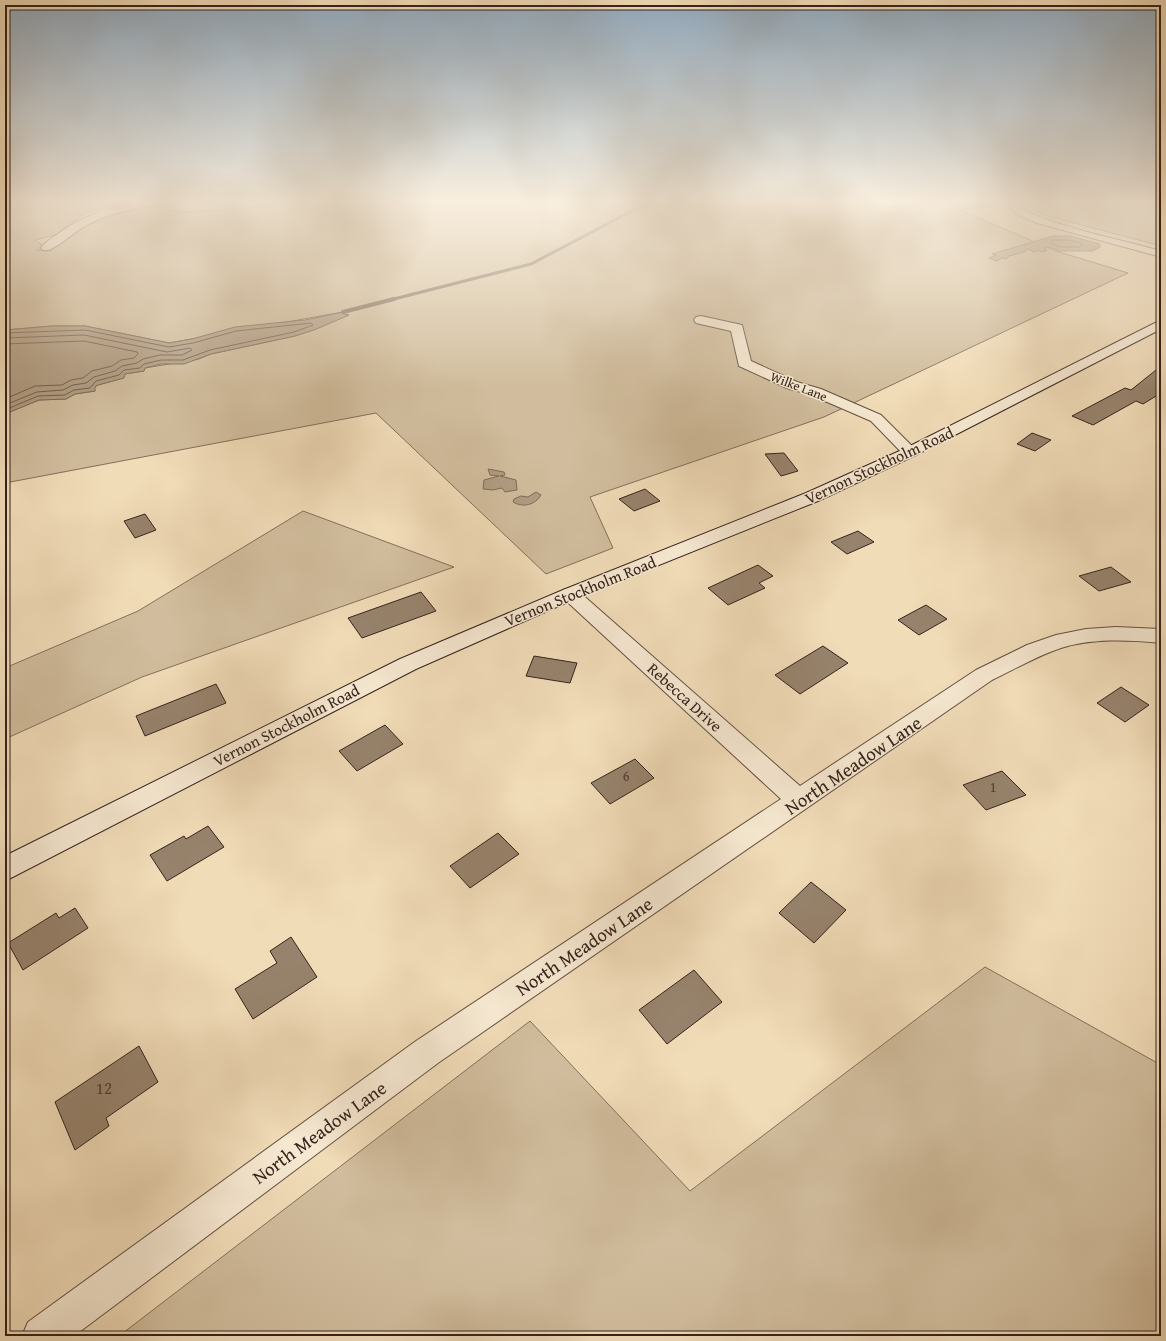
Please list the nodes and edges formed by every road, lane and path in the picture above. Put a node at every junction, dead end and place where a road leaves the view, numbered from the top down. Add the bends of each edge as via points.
1 (701, 320) dead end
2 (1161, 324) edge
3 (910, 452) junction
4 (570, 594) junction
5 (1161, 636) edge
6 (800, 801) junction
7 (5, 869) edge
8 (42, 1336) edge

1 - 3 street, Wilke Lane via 737,328 744,363 876,418
2 - 3 street, Vernon Stockholm Road
3 - 4 street, Vernon Stockholm Road via 812,497
4 - 6 street, Rebecca Drive
4 - 7 street, Vernon Stockholm Road via 408,664
5 - 6 street, North Meadow Lane via 1128,632 1086,636 1043,646 984,675
6 - 8 street, North Meadow Lane via 427,1052

